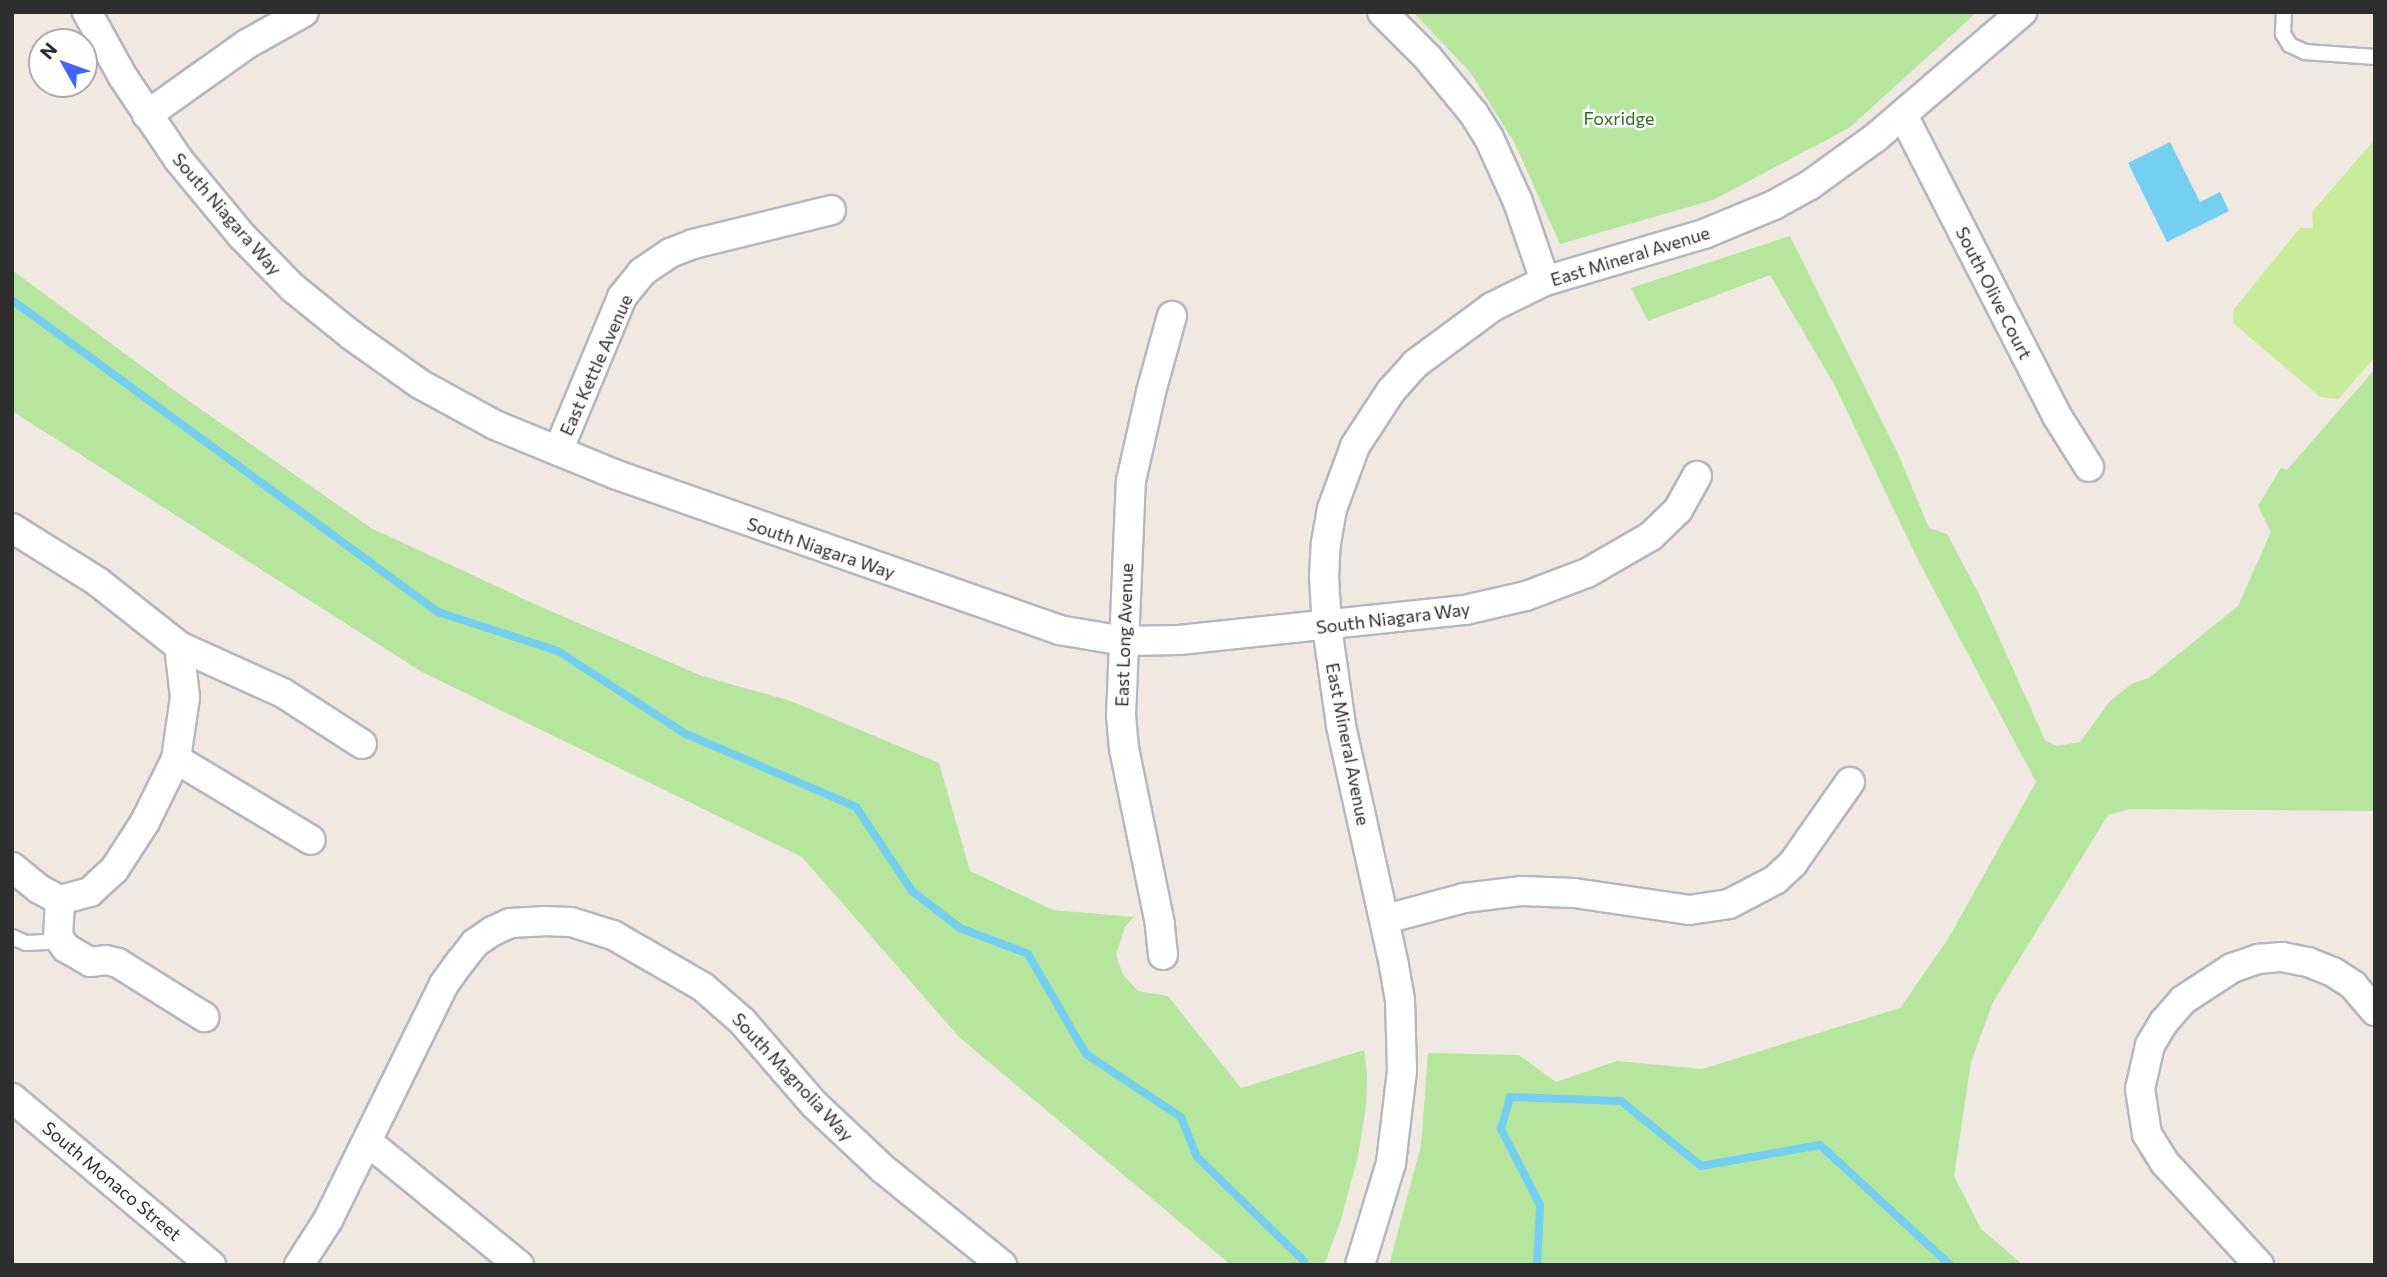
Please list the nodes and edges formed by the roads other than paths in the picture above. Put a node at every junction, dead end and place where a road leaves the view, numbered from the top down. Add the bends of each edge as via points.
1 (87, 12) edge
2 (304, 12) edge
3 (1382, 12) edge
4 (2022, 12) edge
5 (2284, 12) edge
6 (2375, 57) edge
7 (148, 115) junction
8 (1903, 116) junction
9 (831, 210) dead end
10 (1545, 281) junction
11 (1172, 316) dead end
12 (558, 451) junction
13 (2089, 467) dead end
14 (1698, 476) dead end
15 (12, 528) edge
16 (1327, 626) junction
17 (1124, 641) junction
18 (179, 646) junction
19 (362, 744) dead end
20 (176, 759) junction
21 (1850, 782) dead end
22 (312, 840) dead end
23 (12, 867) edge
24 (60, 900) junction
25 (1386, 919) junction
26 (12, 936) edge
27 (61, 941) junction
28 (1163, 955) dead end
29 (2375, 1011) edge
30 (204, 1017) dead end
31 (12, 1098) edge
32 (368, 1142) junction
33 (211, 1265) edge
34 (299, 1265) edge
35 (519, 1265) edge
36 (1002, 1265) edge
37 (1360, 1265) edge
38 (2259, 1265) edge

1 - 7 street, South Niagara Way
2 - 7 street via 247,44
3 - 10 street via 1429,58 1489,138 1518,202
4 - 8 street, East Mineral Avenue
5 - 6 lane via 2283,34 2290,45 2305,52
7 - 12 street, South Niagara Way via 212,202 293,288 420,384 495,425
8 - 10 street, East Mineral Avenue via 1810,185 1748,217
8 - 13 street, South Olive Court via 2057,416
9 - 12 street, East Kettle Avenue via 692,244 642,272 622,297
10 - 16 street, East Mineral Avenue via 1492,307 1438,344 1391,391 1371,419 1342,476 1332,509 1324,578
11 - 17 street, East Long Avenue via 1131,481
12 - 17 street, South Niagara Way via 1031,622
14 - 16 street, South Niagara Way via 1678,510 1660,529 1624,553 1556,586 1465,610
15 - 18 street via 98,582
16 - 17 street, South Niagara Way
16 - 25 street, East Mineral Avenue via 1341,725
17 - 28 street, East Long Avenue via 1124,749
18 - 19 street via 284,693
18 - 20 street via 185,697
20 - 22 street
20 - 24 street via 145,822 114,870 90,892
21 - 25 street via 1793,863 1774,880 1729,904 1689,910 1574,893 1496,892
23 - 24 street
24 - 27 street via 57,921
25 - 37 street, East Mineral Avenue via 1400,1000 1402,1072 1391,1163
26 - 27 lane via 26,943
27 - 30 street via 77,957 118,963
29 - 38 street via 2353,985 2333,972 2282,957 2258,959 2232,968 2183,1000 2150,1045 2140,1089 2147,1133 2165,1163
31 - 33 street, South Monaco Street
32 - 34 street, South Magnolia Way
32 - 35 street
32 - 36 street, South Magnolia Way via 444,984 475,943 510,923 571,922 613,935 703,987 742,1020 814,1104 883,1169

